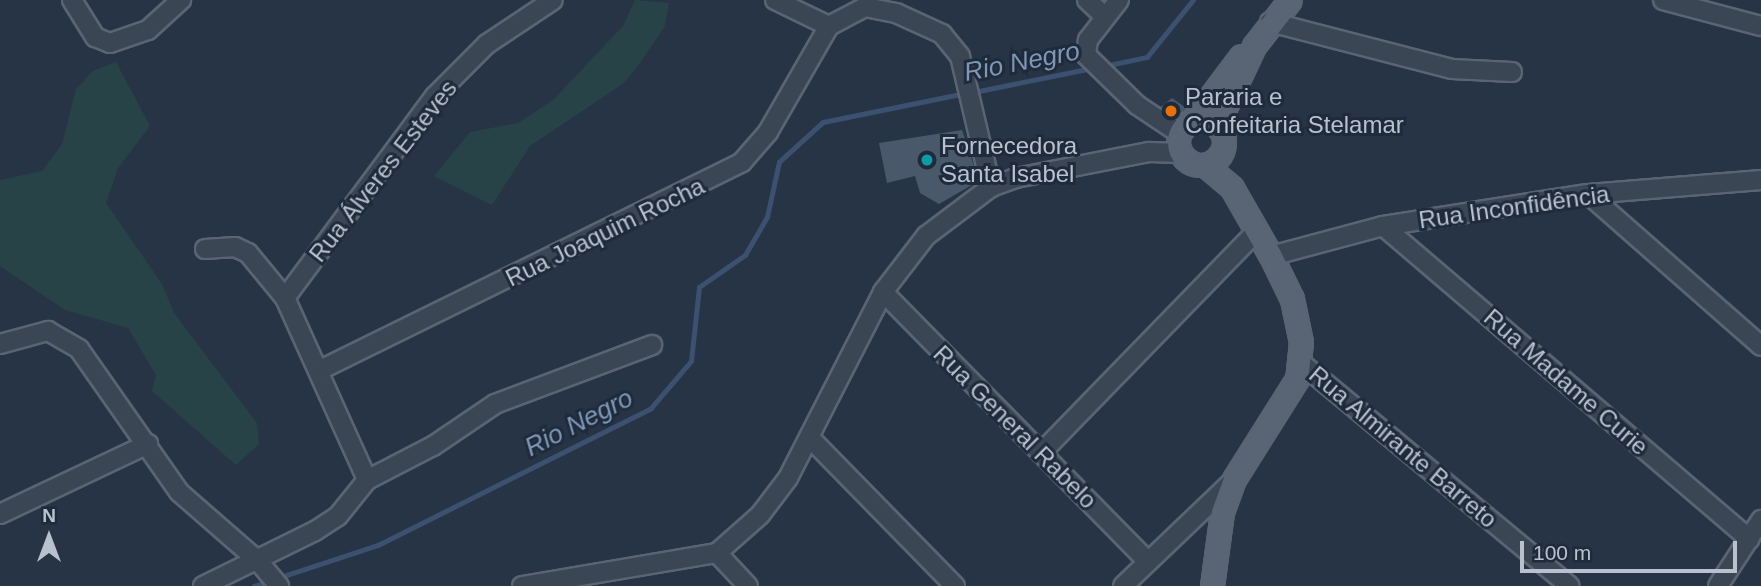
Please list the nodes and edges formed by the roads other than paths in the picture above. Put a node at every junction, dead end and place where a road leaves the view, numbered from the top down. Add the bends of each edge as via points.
1 (72, 0) edge
2 (181, 0) edge
3 (553, 0) edge
4 (775, 0) edge
5 (1087, 0) edge
6 (1119, 0) edge
7 (1290, 0) edge
8 (1663, 0) edge
9 (1105, 17) junction
10 (1270, 22) junction
11 (829, 26) junction
12 (1761, 26) edge
13 (1254, 46) junction
14 (1512, 72) dead end
15 (1217, 125) junction
16 (1183, 136) junction
17 (1224, 148) junction
18 (1205, 165) junction
19 (1761, 180) edge
20 (991, 187) junction
21 (1232, 188) junction
22 (1588, 194) junction
23 (1383, 226) junction
24 (1257, 231) junction
25 (205, 249) dead end
26 (1271, 256) junction
27 (883, 292) junction
28 (285, 298) junction
29 (0, 344) edge
30 (652, 345) dead end
31 (1761, 346) edge
32 (1301, 363) junction
33 (320, 370) junction
34 (811, 439) junction
35 (148, 444) junction
36 (1041, 453) junction
37 (1234, 479) junction
38 (368, 480) junction
39 (0, 514) edge
40 (1761, 520) edge
41 (1749, 539) junction
42 (717, 553) junction
43 (258, 561) junction
44 (1147, 561) junction
45 (275, 581) edge
46 (534, 584) edge
47 (202, 586) edge
48 (748, 586) edge
49 (955, 586) edge
50 (1123, 586) edge
51 (1212, 586) edge
52 (1570, 586) edge
53 (1718, 586) edge

1 - 2 street via 96,37 110,43 126,42 148,30
3 - 28 street, Rua Álveres Esteves via 487,44 435,96
4 - 11 street
5 - 9 street
6 - 9 street
7 - 10 main road
8 - 12 street
9 - 16 street via 1085,48 1090,62
10 - 13 main road
10 - 14 street via 1452,69
11 - 20 street via 865,7 896,13 953,44 966,79
11 - 33 street, Rua Joaquim Rocha via 768,132 742,162
13 - 15 main road
13 - 16 main road via 1218,80
15 - 16 main road
15 - 17 main road
16 - 18 main road
16 - 20 street via 1149,152 1043,170
17 - 18 main road
17 - 21 main road
18 - 21 main road
19 - 22 street, Rua Inconfidência
20 - 27 street via 926,236
21 - 24 main road
22 - 23 street, Rua Inconfidência
22 - 31 street
23 - 26 street, Rua Inconfidência
23 - 41 street, Rua Madame Curie
24 - 26 main road
24 - 36 street
25 - 28 street via 234,247 248,253
26 - 32 main road via 1300,322
27 - 34 street
27 - 36 street, Rua General Rabelo
28 - 33 street
29 - 35 street via 48,331 63,336 112,391
30 - 38 street via 495,404 433,446
32 - 37 main road via 1284,407
32 - 52 street, Rua Almirante Barreto
33 - 38 street
34 - 42 street via 760,515
34 - 49 street
35 - 39 street
35 - 43 street via 185,499
36 - 44 street, Rua General Rabelo
37 - 44 street
37 - 51 main road via 1219,525
38 - 43 street via 338,516
40 - 41 street
41 - 53 street
42 - 46 street
42 - 48 street
43 - 45 street
43 - 47 street
44 - 50 street

